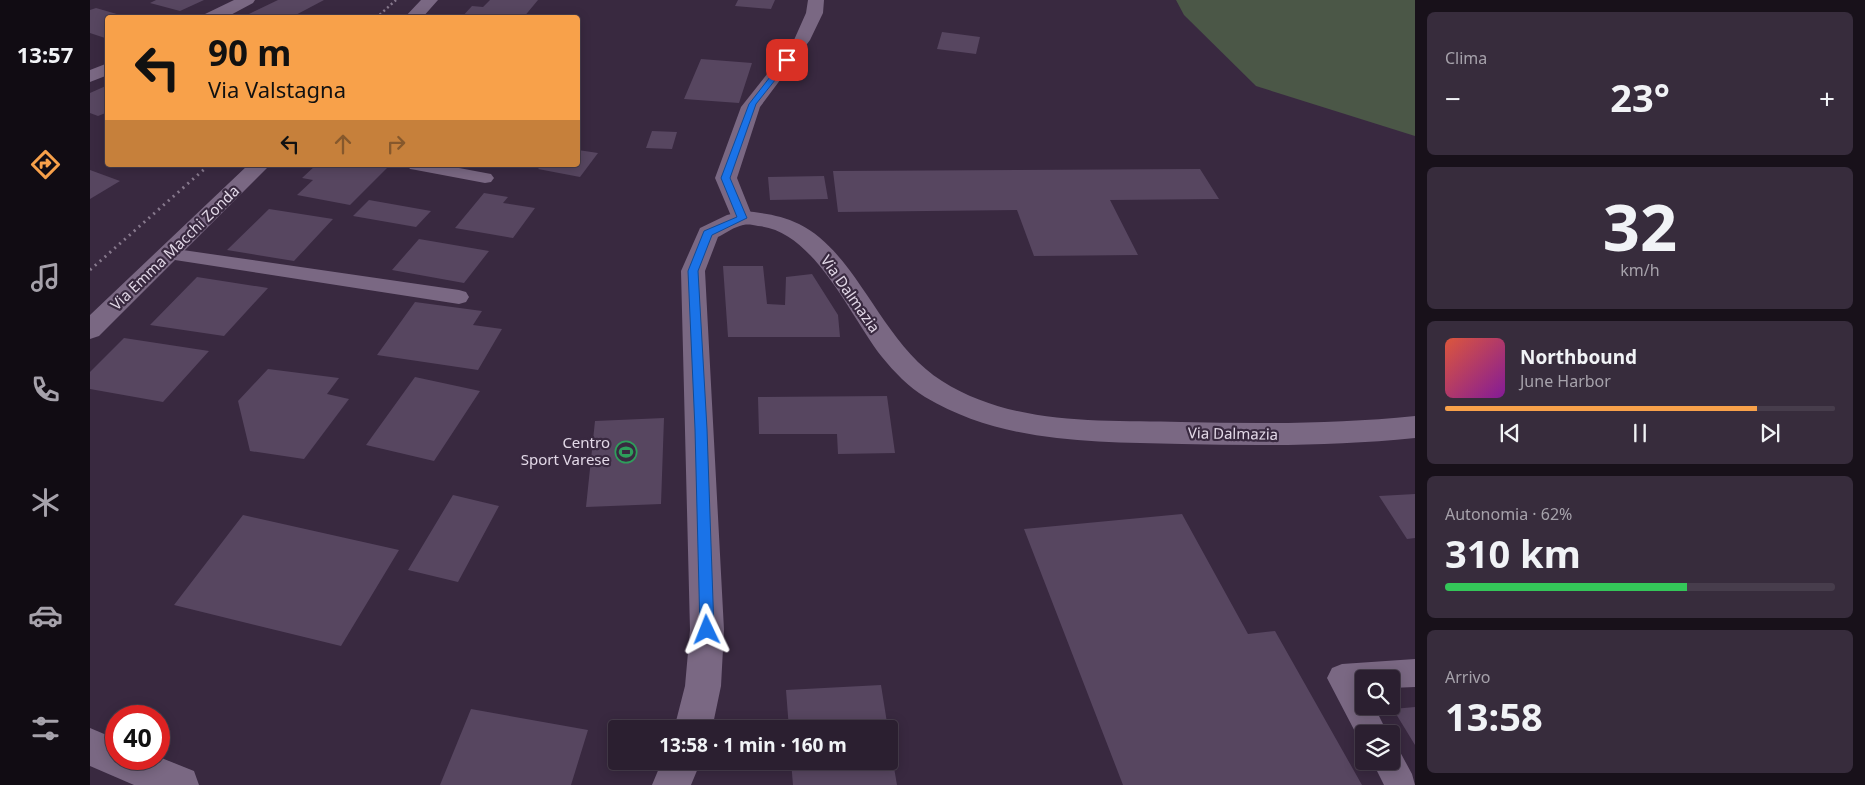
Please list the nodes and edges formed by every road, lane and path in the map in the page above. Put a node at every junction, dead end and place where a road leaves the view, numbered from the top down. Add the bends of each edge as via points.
1 (247, 0) edge
2 (430, 0) edge
3 (816, 0) edge
4 (217, 15) edge
5 (415, 15) edge
6 (105, 61) edge
7 (90, 77) edge
8 (258, 167) edge
9 (427, 167) edge
10 (485, 178) dead end
11 (742, 218) junction
12 (169, 254) junction
13 (458, 296) dead end
14 (90, 330) edge
15 (1415, 427) edge
16 (1415, 673) edge
17 (695, 720) edge
18 (1368, 725) edge
19 (90, 747) edge
20 (105, 753) edge
21 (145, 770) edge
22 (678, 770) edge
23 (1393, 770) edge
24 (180, 785) edge
25 (671, 785) edge
26 (1401, 785) edge

1 - 4 street
2 - 5 street
3 - 11 street via 817,10 803,38 752,104 744,124 726,178
6 - 7 street
8 - 12 street, Via Emma Macchi Zonda
9 - 10 lane
11 - 15 street, Via Dalmazia via 769,219 793,229 824,255 899,360 935,390 989,416 1059,430 1269,436
11 - 17 street, Via Dalmazia via 708,234 693,271 707,630 703,686
12 - 13 lane
12 - 14 street, Via Emma Macchi Zonda
16 - 18 lane via 1342,678
19 - 20 street
21 - 24 street
22 - 25 street
23 - 26 lane

